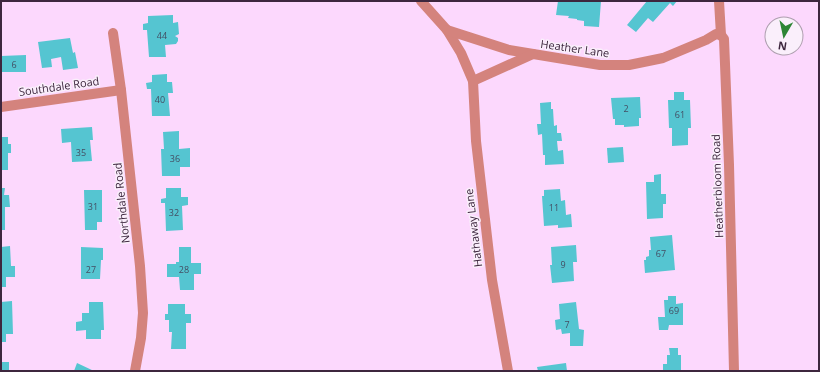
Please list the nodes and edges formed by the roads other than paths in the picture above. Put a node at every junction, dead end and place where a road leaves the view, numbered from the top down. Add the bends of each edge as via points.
1 (422, 1) edge
2 (719, 1) edge
3 (447, 30) junction
4 (113, 33) dead end
5 (721, 35) junction
6 (533, 54) junction
7 (473, 81) junction
8 (121, 90) junction
9 (1, 107) edge
10 (135, 371) edge
11 (508, 371) edge
12 (734, 371) edge

1 - 3 street, Hathaway Lane
2 - 5 street, Heatherbloom Road
3 - 6 street, Heather Lane via 509,50
3 - 7 street, Hathaway Lane via 461,53
4 - 8 street, Northdale Road
5 - 6 street, Heather Lane via 716,34 663,58 629,65 600,65
5 - 12 street, Heatherbloom Road via 724,39 728,141
6 - 7 street
7 - 11 street, Hathaway Lane via 476,141 492,280
8 - 9 street, Southdale Road
8 - 10 street, Northdale Road via 143,313

